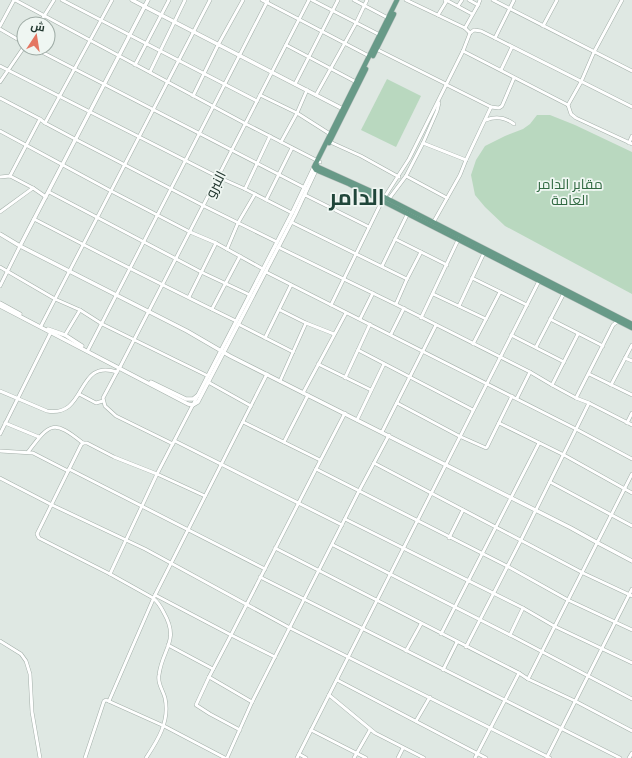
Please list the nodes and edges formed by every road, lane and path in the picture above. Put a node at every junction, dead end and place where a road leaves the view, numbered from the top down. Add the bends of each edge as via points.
1 (14, 0) edge
2 (54, 0) edge
3 (62, 0) edge
4 (112, 0) edge
5 (132, 0) edge
6 (148, 0) edge
7 (168, 0) edge
8 (186, 0) edge
9 (210, 0) edge
10 (243, 0) edge
11 (262, 0) edge
12 (310, 0) edge
13 (338, 0) edge
14 (354, 0) edge
15 (367, 0) edge
16 (397, 0) edge
17 (400, 0) edge
18 (406, 0) edge
19 (445, 0) edge
20 (462, 0) edge
21 (470, 0) edge
22 (480, 0) edge
23 (493, 0) edge
24 (514, 0) edge
25 (557, 0) edge
26 (622, 0) edge
27 (267, 1) edge
28 (478, 5) junction
29 (364, 6) junction
30 (458, 6) junction
31 (144, 7) junction
32 (509, 8) junction
33 (332, 10) junction
34 (472, 14) junction
35 (161, 15) junction
36 (44, 16) joint
37 (438, 16) junction
38 (388, 18) junction
39 (101, 20) junction
40 (299, 20) junction
41 (174, 22) junction
42 (356, 22) junction
43 (56, 23) edge
44 (543, 26) junction
45 (0, 28) edge
46 (465, 28) junction
47 (322, 31) junction
48 (194, 32) junction
49 (470, 33) junction
50 (129, 34) junction
51 (380, 35) junction
52 (16, 38) edge
53 (495, 38) junction
54 (90, 41) junction
55 (344, 43) junction
56 (146, 44) junction
57 (218, 45) junction
58 (286, 45) junction
59 (512, 47) junction
60 (376, 49) junction
61 (161, 51) junction
62 (464, 51) junction
63 (594, 52) junction
64 (18, 56) edge
65 (50, 56) edge
66 (118, 56) junction
67 (239, 56) junction
68 (369, 56) junction
69 (309, 57) junction
70 (179, 61) junction
71 (135, 65) junction
72 (0, 66) edge
73 (330, 68) junction
74 (75, 69) junction
75 (8, 70) junction
76 (501, 70) junction
77 (150, 72) junction
78 (272, 72) junction
79 (632, 72) edge
80 (204, 74) junction
81 (514, 78) junction
82 (0, 82) edge
83 (168, 82) junction
84 (356, 82) junction
85 (581, 82) junction
86 (104, 84) junction
87 (225, 84) junction
88 (295, 84) junction
89 (446, 85) junction
90 (307, 90) junction
91 (260, 95) junction
92 (316, 95) junction
93 (60, 96) junction
94 (193, 96) junction
95 (440, 98) junction
96 (0, 99) edge
97 (257, 101) junction
98 (568, 105) junction
99 (213, 107) junction
100 (491, 107) junction
101 (632, 107) edge
102 (154, 109) junction
103 (343, 109) junction
104 (90, 111) junction
105 (297, 113) junction
106 (40, 119) junction
107 (486, 120) junction
108 (45, 123) junction
109 (246, 124) junction
110 (514, 124) dead end
111 (0, 131) edge
112 (200, 133) junction
113 (330, 134) junction
114 (139, 136) junction
115 (270, 136) junction
116 (632, 136) edge
117 (76, 139) junction
118 (281, 142) junction
119 (330, 142) junction
120 (423, 143) junction
121 (630, 143) edge
122 (26, 144) junction
123 (292, 148) junction
124 (232, 150) junction
125 (186, 160) junction
126 (466, 160) junction
127 (257, 162) junction
128 (125, 165) junction
129 (317, 165) junction
130 (62, 166) junction
131 (279, 174) junction
132 (10, 176) junction
133 (406, 176) junction
134 (0, 177) edge
135 (218, 177) junction
136 (399, 177) junction
137 (33, 188) junction
138 (305, 188) junction
139 (171, 189) junction
140 (245, 189) junction
141 (111, 191) junction
142 (49, 192) junction
143 (255, 194) junction
144 (305, 195) junction
145 (46, 197) junction
146 (447, 198) junction
147 (266, 200) junction
148 (385, 200) junction
149 (204, 206) junction
150 (0, 212) edge
151 (292, 213) junction
152 (407, 213) junction
153 (157, 215) junction
154 (98, 217) junction
155 (34, 219) junction
156 (291, 222) junction
157 (238, 223) junction
158 (433, 223) junction
159 (369, 226) junction
160 (190, 232) junction
161 (0, 234) edge
162 (459, 238) junction
163 (396, 239) junction
164 (144, 242) junction
165 (277, 242) junction
166 (216, 243) junction
167 (84, 245) junction
168 (20, 246) junction
169 (278, 247) junction
170 (227, 249) junction
171 (421, 252) junction
172 (484, 252) junction
173 (356, 253) junction
174 (240, 256) junction
175 (176, 258) junction
176 (447, 265) junction
177 (382, 266) junction
178 (0, 267) edge
179 (130, 269) junction
180 (265, 270) junction
181 (8, 271) junction
182 (70, 271) junction
183 (201, 272) junction
184 (472, 278) junction
185 (343, 279) junction
186 (407, 279) junction
187 (540, 279) junction
188 (226, 285) junction
189 (291, 285) junction
190 (0, 286) edge
191 (162, 286) junction
192 (500, 292) junction
193 (373, 293) junction
194 (564, 293) junction
195 (433, 294) junction
196 (250, 295) junction
197 (116, 296) junction
198 (189, 297) junction
199 (55, 299) junction
200 (0, 303) edge
201 (396, 304) junction
202 (331, 305) junction
203 (527, 305) junction
204 (0, 306) edge
205 (459, 306) junction
206 (404, 308) junction
207 (212, 309) junction
208 (80, 310) junction
209 (280, 310) junction
210 (149, 312) junction
211 (346, 313) junction
212 (421, 318) junction
213 (360, 319) junction
214 (486, 319) junction
215 (550, 319) junction
216 (620, 320) junction
217 (237, 322) junction
218 (306, 323) junction
219 (102, 324) junction
220 (370, 324) junction
221 (632, 324) edge
222 (436, 325) junction
223 (41, 326) junction
224 (632, 328) edge
225 (51, 332) junction
226 (334, 334) junction
227 (391, 334) junction
228 (578, 334) junction
229 (511, 335) junction
230 (65, 336) junction
231 (265, 338) junction
232 (135, 339) junction
233 (473, 344) junction
234 (632, 345) edge
235 (603, 346) junction
236 (536, 347) junction
237 (88, 350) junction
238 (358, 350) junction
239 (423, 350) junction
240 (222, 351) junction
241 (293, 352) junction
242 (500, 357) junction
243 (625, 358) junction
244 (632, 361) edge
245 (564, 362) junction
246 (318, 364) junction
247 (384, 364) junction
248 (120, 368) junction
249 (117, 372) junction
250 (530, 372) junction
251 (267, 374) junction
252 (589, 374) junction
253 (208, 376) junction
254 (410, 377) junction
255 (345, 378) junction
256 (280, 381) junction
257 (208, 382) junction
258 (487, 383) junction
259 (552, 385) junction
260 (611, 385) junction
261 (371, 390) junction
262 (0, 391) edge
263 (303, 393) junction
264 (79, 394) junction
265 (198, 395) junction
266 (308, 395) junction
267 (632, 395) edge
268 (512, 396) junction
269 (18, 398) junction
270 (517, 398) junction
271 (576, 398) junction
272 (103, 401) junction
273 (397, 403) junction
274 (589, 403) junction
275 (193, 405) junction
276 (251, 406) junction
277 (473, 410) junction
278 (345, 413) junction
279 (632, 413) edge
280 (357, 420) junction
281 (243, 422) junction
282 (499, 423) junction
283 (627, 423) junction
284 (5, 424) junction
285 (632, 425) edge
286 (576, 429) junction
287 (382, 432) junction
288 (0, 434) edge
289 (389, 436) junction
290 (459, 436) junction
291 (39, 437) junction
292 (174, 442) junction
293 (284, 442) junction
294 (83, 443) junction
295 (539, 443) junction
296 (0, 451) edge
297 (28, 452) junction
298 (564, 455) junction
299 (632, 459) edge
300 (320, 460) junction
301 (374, 463) junction
302 (221, 464) junction
303 (446, 464) junction
304 (316, 469) junction
305 (69, 470) junction
306 (158, 474) junction
307 (632, 474) edge
308 (0, 478) edge
309 (550, 482) junction
310 (624, 489) junction
311 (359, 491) junction
312 (430, 493) junction
313 (632, 493) edge
314 (205, 496) junction
315 (511, 497) junction
316 (298, 503) junction
317 (52, 505) junction
318 (142, 507) junction
319 (463, 510) junction
320 (536, 510) junction
321 (612, 515) junction
322 (345, 519) junction
323 (417, 521) junction
324 (342, 525) junction
325 (632, 526) edge
326 (496, 527) junction
327 (188, 530) junction
328 (449, 538) junction
329 (126, 540) junction
330 (521, 540) junction
331 (598, 544) junction
332 (332, 545) junction
333 (275, 548) junction
334 (403, 548) junction
335 (482, 554) junction
336 (632, 561) edge
337 (170, 563) junction
338 (507, 566) junction
339 (265, 569) junction
340 (319, 571) junction
341 (583, 573) junction
342 (110, 574) junction
343 (390, 574) junction
344 (260, 577) junction
345 (467, 581) junction
346 (632, 589) edge
347 (494, 593) junction
348 (154, 596) junction
349 (631, 596) edge
350 (305, 600) junction
351 (568, 600) junction
352 (376, 601) junction
353 (246, 604) junction
354 (454, 607) junction
355 (523, 608) junction
356 (480, 620) junction
357 (615, 622) junction
358 (421, 624) junction
359 (554, 626) junction
360 (290, 628) junction
361 (362, 629) junction
362 (632, 630) edge
363 (441, 634) junction
364 (231, 635) junction
365 (510, 635) junction
366 (0, 641) edge
367 (457, 642) junction
368 (168, 645) junction
369 (466, 647) junction
370 (602, 648) junction
371 (406, 651) junction
372 (541, 652) junction
373 (276, 657) junction
374 (348, 657) junction
375 (632, 663) edge
376 (213, 669) junction
377 (443, 670) junction
378 (519, 673) junction
379 (587, 676) junction
380 (209, 677) junction
381 (528, 679) junction
382 (337, 680) junction
383 (329, 695) junction
384 (430, 697) junction
385 (632, 699) edge
386 (505, 700) junction
387 (109, 701) junction
388 (252, 702) junction
389 (575, 702) junction
390 (416, 721) junction
391 (164, 726) junction
392 (491, 728) junction
393 (561, 729) junction
394 (240, 730) junction
395 (311, 730) junction
396 (370, 730) junction
397 (632, 731) edge
398 (404, 748) junction
399 (356, 753) junction
400 (632, 753) edge
401 (299, 754) junction
402 (478, 754) junction
403 (40, 758) edge
404 (85, 758) edge
405 (146, 758) edge
406 (224, 758) edge
407 (297, 758) edge
408 (306, 758) edge
409 (354, 758) edge
410 (366, 758) edge
411 (398, 758) edge
412 (424, 758) edge
413 (476, 758) edge
414 (486, 758) edge
415 (548, 758) edge
416 (620, 758) edge
417 (629, 758) edge

1 - 36 street
1 - 45 street
2 - 36 street
3 - 39 street
4 - 39 street
5 - 31 street
6 - 31 street
7 - 35 street
8 - 41 street
9 - 48 street
10 - 57 street
11 - 27 street
12 - 33 street
12 - 40 street, النبرو
13 - 33 street
14 - 29 street
15 - 29 street
16 - 38 main road
17 - 60 main road
18 - 37 street
19 - 30 street
19 - 37 street via 445,5
20 - 30 street
21 - 28 street
22 - 28 street
23 - 32 street
24 - 32 street
25 - 44 street
26 - 63 street
27 - 40 street
27 - 67 street
28 - 34 street
29 - 38 street
29 - 42 street
30 - 34 street
31 - 35 street
31 - 50 street
32 - 44 street
32 - 53 street
33 - 42 street
33 - 47 street
34 - 46 street
35 - 41 street
35 - 56 street
37 - 46 street
38 - 51 main road
39 - 50 street
39 - 54 street
40 - 47 street
40 - 58 street, النبرو
41 - 48 street
41 - 61 street
42 - 51 street
42 - 55 street
43 - 54 street
44 - 63 street
45 - 52 street
46 - 49 street
47 - 55 street
47 - 69 street
48 - 57 street
48 - 70 street
49 - 53 street via 477,30
49 - 62 street
50 - 56 street
50 - 66 street
51 - 68 main road
53 - 59 street
54 - 66 street
54 - 74 street
55 - 68 street
55 - 73 street
56 - 61 street
56 - 71 street
57 - 67 street
57 - 80 street
58 - 69 street
58 - 78 street, النبرو
59 - 76 street
59 - 85 street
60 - 89 street
60 - 119 main road
61 - 70 street
61 - 77 street
62 - 76 street
62 - 89 street
63 - 79 street
63 - 85 street
64 - 75 street
65 - 74 street
66 - 71 street
66 - 86 street
67 - 78 street
67 - 87 street
68 - 84 main road
69 - 73 street
69 - 88 street
70 - 80 street
70 - 83 street
71 - 77 street
72 - 75 street
73 - 84 street
73 - 92 street
74 - 86 street
74 - 93 street
75 - 82 street
75 - 93 street
76 - 81 street
77 - 83 street
78 - 88 street
78 - 91 street, النبرو
80 - 87 street
80 - 94 street
81 - 98 street
81 - 100 street via 502,107
83 - 94 street
83 - 102 street
84 - 103 main road
85 - 98 street
85 - 101 street
86 - 102 street
86 - 104 street
87 - 97 street
87 - 99 street
88 - 90 street
89 - 95 street
89 - 100 street
90 - 92 street
90 - 105 street
91 - 97 street, النبرو
91 - 105 street
92 - 103 street
93 - 104 street
93 - 108 street
94 - 99 street
95 - 120 street
95 - 136 street
96 - 106 street
97 - 109 street, النبرو
98 - 121 street via 571,114 576,118
99 - 109 street
99 - 112 street
100 - 107 street
102 - 112 street
102 - 114 street
103 - 113 main road
104 - 114 street
104 - 117 street
105 - 113 street
105 - 118 street
106 - 108 street
106 - 122 street
107 - 110 street via 498,118
107 - 126 street
108 - 117 street
109 - 115 street
109 - 124 street, النبرو
111 - 122 street
112 - 124 street
112 - 125 street
113 - 129 main road
114 - 125 street
114 - 128 street
115 - 118 street
115 - 127 street
116 - 121 street
117 - 128 street
117 - 130 street
118 - 123 street
119 - 129 main road
119 - 136 street
120 - 126 street
120 - 133 street
122 - 130 street
122 - 132 street
123 - 129 street
123 - 131 street
124 - 127 street
124 - 135 street, النبرو
125 - 135 street
125 - 139 street
126 - 146 street
127 - 131 street
127 - 140 street
128 - 139 street
128 - 141 street
129 - 138 street
129 - 144 street
129 - 148 main road via 349,184
130 - 141 street
130 - 142 street
131 - 138 street
131 - 147 street
132 - 134 street
132 - 137 street
133 - 146 street
133 - 148 street
135 - 140 street
135 - 149 street, النبرو
136 - 148 street
137 - 145 street
137 - 150 street
138 - 151 street
139 - 149 street
139 - 153 street
140 - 143 street
141 - 153 street
141 - 154 street
142 - 145 street
142 - 154 street
143 - 147 street
143 - 157 street
144 - 156 street
144 - 159 street
145 - 155 street
146 - 158 street
147 - 151 street
148 - 152 main road
148 - 158 main road
148 - 159 street
149 - 157 street
149 - 160 street, النبرو
151 - 165 street
152 - 162 main road
152 - 163 street
153 - 160 street
153 - 164 street
154 - 164 street
154 - 167 street
155 - 167 street
155 - 168 street
156 - 169 street
156 - 173 street
157 - 165 street
157 - 170 street
158 - 162 main road
159 - 173 street
160 - 166 street
160 - 175 street, النبرو
161 - 168 street
162 - 172 main road
162 - 176 street
162 - 187 main road
163 - 171 street
163 - 177 street
164 - 175 street
164 - 179 street
165 - 180 street
166 - 170 street
166 - 183 street
167 - 179 street
167 - 182 street
168 - 181 street
168 - 182 street
169 - 180 street
169 - 185 street
170 - 174 street
171 - 176 street
171 - 186 street
172 - 184 street
172 - 187 main road
173 - 177 street
173 - 185 street
174 - 180 street
174 - 188 street
175 - 183 street
175 - 191 street, النبرو
176 - 195 street
177 - 186 street
178 - 181 street
179 - 191 street
179 - 197 street
180 - 189 street
180 - 196 street
180 - 217 street
181 - 190 street
181 - 199 street
182 - 197 street
182 - 199 street
183 - 188 street
183 - 198 street
184 - 192 street
184 - 205 street
185 - 193 street
185 - 202 street
186 - 201 street
187 - 194 main road
187 - 203 street
187 - 216 main road
188 - 196 street
188 - 207 street
189 - 202 street
189 - 209 street
191 - 198 street
191 - 210 street, النبرو
192 - 203 street
192 - 214 street
193 - 201 street
193 - 213 street
194 - 215 street
194 - 216 main road
195 - 205 street
195 - 212 street
196 - 217 street
197 - 210 street
197 - 219 street
198 - 207 street
199 - 208 street
199 - 223 street
200 - 223 street
201 - 206 street
202 - 211 street
203 - 229 street
204 - 225 street
205 - 214 street
206 - 212 street
206 - 227 street
207 - 217 street
208 - 219 street
208 - 230 street
209 - 218 street
209 - 231 street
210 - 232 street, النبرو
210 - 240 street
211 - 213 street
211 - 226 street
212 - 222 street
213 - 220 street
214 - 233 street
215 - 228 street
215 - 236 street
216 - 221 main road
216 - 224 main road
216 - 235 street via 613,325
217 - 231 street
217 - 240 street
218 - 226 street
218 - 241 street
219 - 232 street
219 - 237 street
220 - 227 street
220 - 238 street
222 - 233 street
222 - 239 street
223 - 230 street
225 - 248 street
225 - 269 street
226 - 246 street
227 - 239 street
228 - 235 street
228 - 245 street
229 - 236 street
229 - 242 street
230 - 237 street
231 - 241 street
232 - 248 street, النبرو
232 - 253 street
233 - 242 street
234 - 243 street
235 - 252 street
236 - 245 street
237 - 248 street
238 - 247 street
238 - 255 street
239 - 254 street
239 - 258 street
240 - 251 street
240 - 253 street
240 - 257 street
241 - 256 street
242 - 250 street
242 - 258 street
243 - 244 street
243 - 260 street
245 - 259 street
246 - 255 street
246 - 263 street
247 - 254 street
247 - 261 street
248 - 249 street, النبرو
248 - 265 street via 186,399
248 - 275 street
249 - 264 street via 108,369 89,376
249 - 272 street, النبرو
250 - 259 street
250 - 270 street
251 - 256 street
251 - 276 street
252 - 260 street
252 - 271 street
253 - 265 street
254 - 273 street
254 - 277 street
255 - 261 street
256 - 263 street
257 - 275 street via 198,402
257 - 276 street
258 - 268 street
258 - 277 street
259 - 271 street
260 - 267 street
261 - 280 street
262 - 269 street
263 - 266 street
264 - 269 street via 68,408 55,412
264 - 272 street via 96,403
265 - 275 street
266 - 278 street
266 - 293 street
268 - 270 street
268 - 282 street
269 - 284 street
270 - 286 street
271 - 274 street
272 - 292 street via 108,410 116,416
273 - 287 street
273 - 290 street
274 - 283 street
274 - 286 street
275 - 292 street
276 - 281 street
277 - 290 street
278 - 280 street
278 - 300 street
279 - 283 street
280 - 287 street
281 - 293 street
281 - 302 street
282 - 290 street via 486,448
282 - 295 street
283 - 285 street
284 - 288 street
284 - 291 street
286 - 298 street
286 - 299 street
287 - 289 street
289 - 301 street
289 - 303 street
290 - 303 street
291 - 294 street via 54,426 68,431
291 - 297 street
292 - 302 street
292 - 306 street
293 - 300 street
294 - 305 street
294 - 306 street
295 - 298 street
295 - 315 street
296 - 297 street
297 - 305 street
298 - 309 street
298 - 310 street
300 - 304 street
301 - 311 street
301 - 312 street
302 - 314 street
302 - 316 street
303 - 312 street
303 - 315 street
304 - 311 street
304 - 316 street
305 - 317 street
305 - 318 street
306 - 314 street
306 - 318 street
307 - 310 street
308 - 317 street
309 - 320 street
309 - 321 street
310 - 313 street
310 - 321 street
311 - 322 street
311 - 323 street
312 - 319 street
312 - 323 street
314 - 327 street
315 - 320 street
315 - 326 street
316 - 324 street
316 - 333 street
317 - 329 street
317 - 342 street via 37,536
318 - 327 street
318 - 329 street
319 - 326 street
319 - 328 street
320 - 330 street
320 - 331 street
321 - 325 street
321 - 331 street
322 - 324 street
322 - 334 street
323 - 328 street
323 - 334 street
324 - 332 street
326 - 330 street
326 - 335 street
327 - 337 street
327 - 339 street
328 - 335 street
329 - 337 street
329 - 342 street
330 - 338 street
330 - 341 street
331 - 336 street
331 - 341 street
332 - 340 street
332 - 343 street
333 - 339 street
333 - 340 street
334 - 343 street
334 - 345 street
335 - 338 street
335 - 345 street
337 - 348 street
337 - 353 street
338 - 347 street
338 - 351 street
339 - 344 street
340 - 350 street
340 - 352 street
341 - 349 street
341 - 351 street
342 - 348 street
343 - 352 street
343 - 354 street
344 - 350 street
344 - 353 street
345 - 347 street
345 - 354 street
346 - 349 street
347 - 355 street
347 - 356 street
348 - 364 street
348 - 368 street via 167,619 171,633
348 - 387 street
349 - 357 street
350 - 360 street
350 - 361 street
351 - 357 street
351 - 359 street
352 - 358 street
352 - 361 street
353 - 360 street
353 - 364 street
354 - 356 street
354 - 363 street
355 - 359 street
355 - 365 street
356 - 365 street
356 - 369 street
357 - 362 street
357 - 370 street
358 - 363 street
358 - 371 street
359 - 370 street
359 - 372 street
360 - 373 street
360 - 374 street
361 - 371 street
361 - 374 street
363 - 367 street
364 - 373 street
364 - 376 street
365 - 372 street
366 - 403 street via 21,654 26,661 30,674 32,712
367 - 369 street
367 - 377 street
368 - 376 street
368 - 391 street via 158,681 166,705
369 - 378 street
370 - 375 street
370 - 379 street
371 - 377 street
372 - 379 street
372 - 381 street
373 - 388 street
374 - 382 street
374 - 384 street
376 - 380 street
377 - 386 street
378 - 381 street
378 - 386 street
379 - 385 street
379 - 389 street
380 - 388 street
380 - 394 street via 196,705
381 - 389 street
382 - 383 street
382 - 390 street
383 - 395 street
383 - 396 street
384 - 390 street
384 - 392 street
386 - 392 street
386 - 393 street
387 - 391 street
387 - 404 street via 104,701
388 - 394 street
389 - 393 street
389 - 397 street
390 - 402 street
391 - 405 street
391 - 406 street
392 - 402 street
392 - 415 street
393 - 415 street
393 - 416 street
394 - 406 street
395 - 399 street
395 - 401 street
396 - 398 street
396 - 399 street
398 - 411 street
398 - 412 street
399 - 409 street
399 - 410 street
400 - 417 street
401 - 407 street
401 - 408 street
402 - 413 street
402 - 414 street

